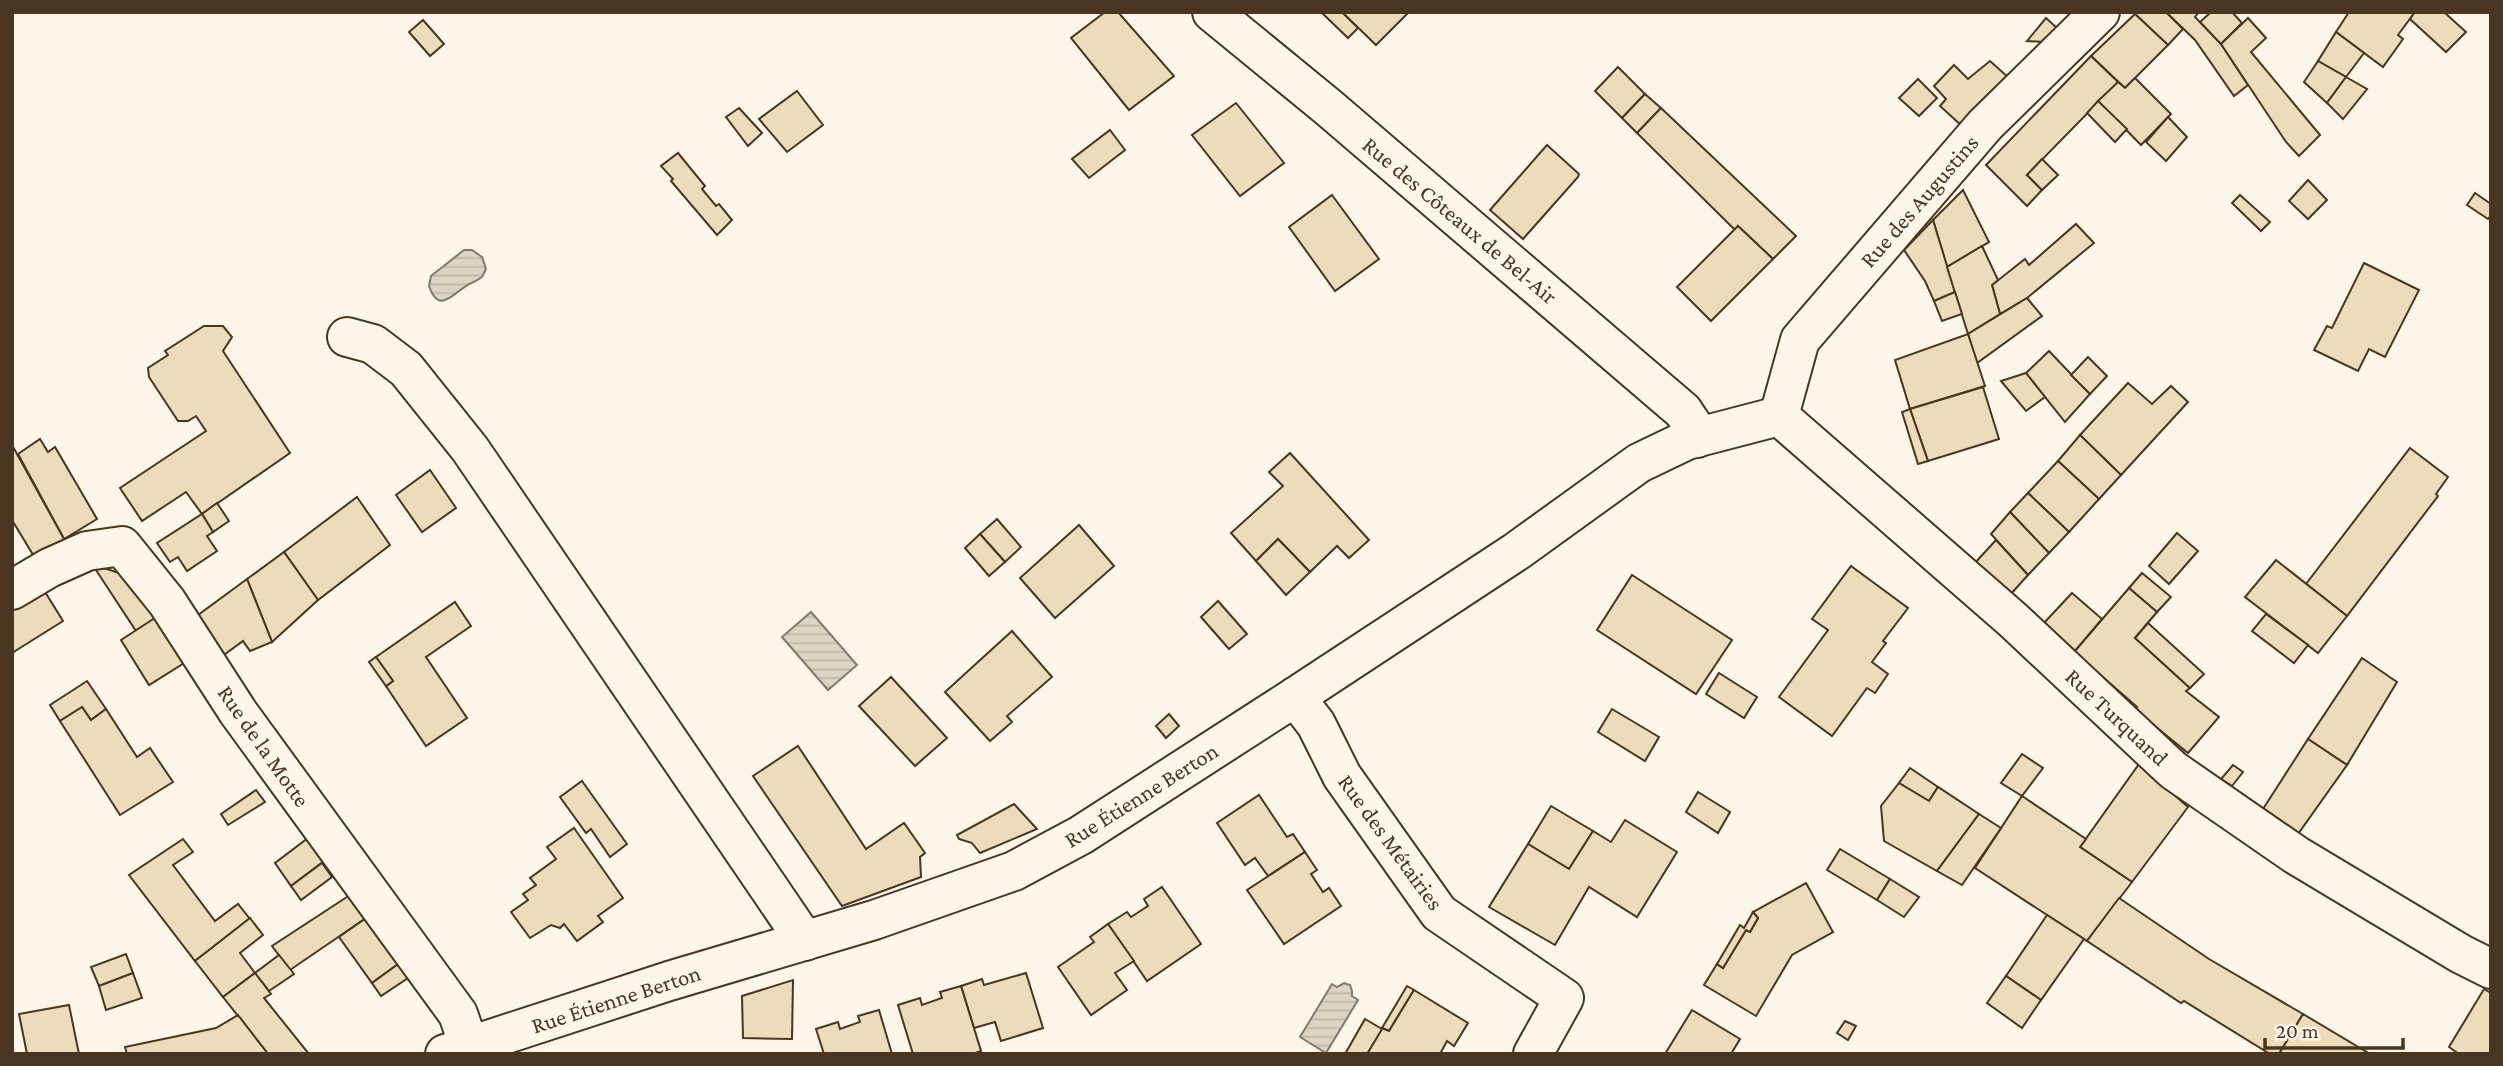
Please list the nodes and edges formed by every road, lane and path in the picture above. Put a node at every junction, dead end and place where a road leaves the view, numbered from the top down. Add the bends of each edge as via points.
1 (1212, 12) edge
2 (2100, 12) edge
3 (347, 337) dead end
4 (1779, 416) junction
5 (1697, 438) junction
6 (12, 590) edge
7 (1295, 696) junction
8 (805, 941) junction
9 (2491, 969) edge
10 (457, 1050) edge
11 (1533, 1054) edge

1 - 5 street, Rue des Côteaux de Bel-Air via 1673,402
2 - 4 street, Rue des Augustins via 1986,125 1800,340
3 - 8 street via 373,345 406,369 470,449
4 - 5 street, Rue Étienne Berton
4 - 9 street, Rue Turquand via 2013,620 2173,770 2296,855
5 - 7 street, Rue Étienne Berton via 1639,463 1517,551
6 - 10 street, Rue de la Motte via 87,551 122,546 167,602 238,712 458,1014
7 - 8 street, Rue Étienne Berton via 1081,835 1014,871
7 - 11 street, Rue des Métairies via 1316,724 1342,776 1439,913 1564,998
8 - 10 street, Rue Étienne Berton

